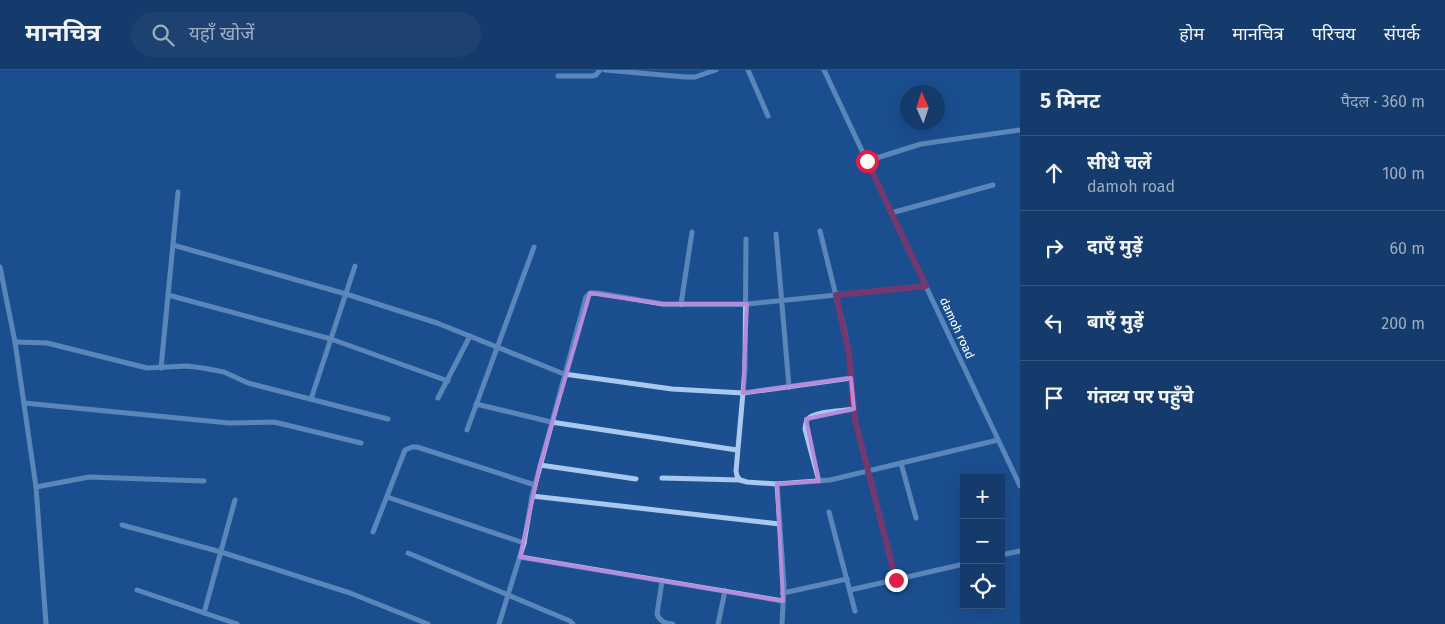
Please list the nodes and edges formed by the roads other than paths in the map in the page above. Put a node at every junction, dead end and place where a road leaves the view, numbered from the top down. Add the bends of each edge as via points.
1 (600, 70) edge
2 (604, 70) edge
3 (716, 70) edge
4 (748, 70) edge
5 (824, 70) edge
6 (652, 72) edge
7 (558, 76) dead end
8 (768, 116) dead end
9 (1020, 130) edge
10 (867, 161) junction
11 (993, 185) dead end
12 (178, 192) dead end
13 (891, 212) junction
14 (820, 231) dead end
15 (692, 232) dead end
16 (776, 234) dead end
17 (746, 239) dead end
18 (173, 245) junction
19 (534, 246) dead end
20 (355, 266) dead end
21 (0, 267) edge
22 (926, 286) junction
23 (346, 294) junction
24 (836, 295) junction
25 (168, 296) junction
26 (781, 301) junction
27 (681, 304) junction
28 (746, 304) junction
29 (470, 336) junction
30 (331, 339) junction
31 (15, 342) junction
32 (496, 347) junction
33 (161, 368) junction
34 (564, 374) junction
35 (851, 378) junction
36 (448, 381) junction
37 (789, 386) junction
38 (743, 393) junction
39 (438, 398) dead end
40 (311, 399) junction
41 (24, 403) junction
42 (476, 404) junction
43 (854, 409) junction
44 (388, 419) dead end
45 (551, 422) junction
46 (468, 430) dead end
47 (998, 440) junction
48 (361, 443) dead end
49 (737, 450) junction
50 (902, 463) junction
51 (540, 465) junction
52 (867, 471) junction
53 (636, 478) dead end
54 (662, 478) dead end
55 (740, 480) junction
56 (204, 481) dead end
57 (819, 481) junction
58 (777, 484) junction
59 (534, 485) junction
60 (1020, 486) edge
61 (36, 487) junction
62 (532, 496) junction
63 (387, 498) junction
64 (235, 500) dead end
65 (830, 512) dead end
66 (916, 518) dead end
67 (780, 524) junction
68 (122, 525) dead end
69 (373, 532) dead end
70 (524, 542) junction
71 (1020, 551) edge
72 (221, 552) junction
73 (408, 553) dead end
74 (1005, 555) edge
75 (520, 557) junction
76 (960, 565) edge
77 (847, 579) junction
78 (896, 580) junction
79 (662, 581) junction
80 (137, 590) dead end
81 (850, 590) junction
82 (725, 591) junction
83 (783, 593) junction
84 (508, 595) junction
85 (783, 601) junction
86 (855, 611) dead end
87 (204, 613) junction
88 (46, 624) edge
89 (237, 624) edge
90 (428, 624) edge
91 (499, 624) edge
92 (573, 624) edge
93 (673, 624) edge
94 (718, 624) edge
95 (782, 624) edge

1 - 7 street via 592,76
2 - 6 street
3 - 6 street via 690,77
4 - 8 street
5 - 10 street, damoh road
9 - 10 street via 921,144
10 - 13 street, damoh road
11 - 13 street
12 - 18 street
13 - 22 street, damoh road
14 - 24 street
15 - 27 street
16 - 26 street
17 - 28 street
18 - 23 street
18 - 25 street
19 - 32 street
20 - 23 street
21 - 31 street
22 - 24 street
22 - 47 street, damoh road
23 - 29 street
23 - 30 street
24 - 26 street
24 - 35 street
25 - 30 street
25 - 33 street
26 - 28 street
26 - 37 street
27 - 28 street
27 - 34 street via 590,293 586,297
28 - 38 street
29 - 32 street
29 - 36 street
30 - 36 street
30 - 40 street
31 - 33 street via 47,343 147,368
31 - 41 street
32 - 34 street
32 - 42 street
33 - 40 street via 187,366 224,372 257,385
34 - 38 street via 672,390
34 - 45 street
35 - 37 street
35 - 43 street
36 - 39 street
37 - 38 street
38 - 49 street
40 - 44 street
41 - 48 street via 230,423 274,422
41 - 61 street
42 - 45 street
42 - 46 street
43 - 52 street
43 - 57 street via 815,415 806,422
45 - 49 street
45 - 51 street
47 - 50 street
47 - 60 street, damoh road
49 - 55 street via 736,476
50 - 52 street
50 - 66 street
51 - 53 street
51 - 59 street
52 - 57 street
52 - 78 street
54 - 55 street
55 - 58 street
56 - 61 street via 89,477
57 - 58 street
58 - 67 street
59 - 62 street
59 - 63 street via 412,447 405,450
61 - 88 street
62 - 67 street
62 - 70 street
63 - 69 street
63 - 70 street
64 - 72 street
65 - 77 street
67 - 83 street
68 - 72 street
70 - 75 street
71 - 74 street
72 - 87 street
72 - 90 street via 350,593
73 - 84 street
75 - 79 street
75 - 84 street
76 - 78 street
77 - 81 street
77 - 83 street
78 - 81 street
79 - 82 street
79 - 93 street via 657,614 665,623
80 - 87 street
81 - 86 street
82 - 85 street
82 - 94 street
83 - 85 street
84 - 91 street
84 - 92 street
85 - 95 street
87 - 89 street

